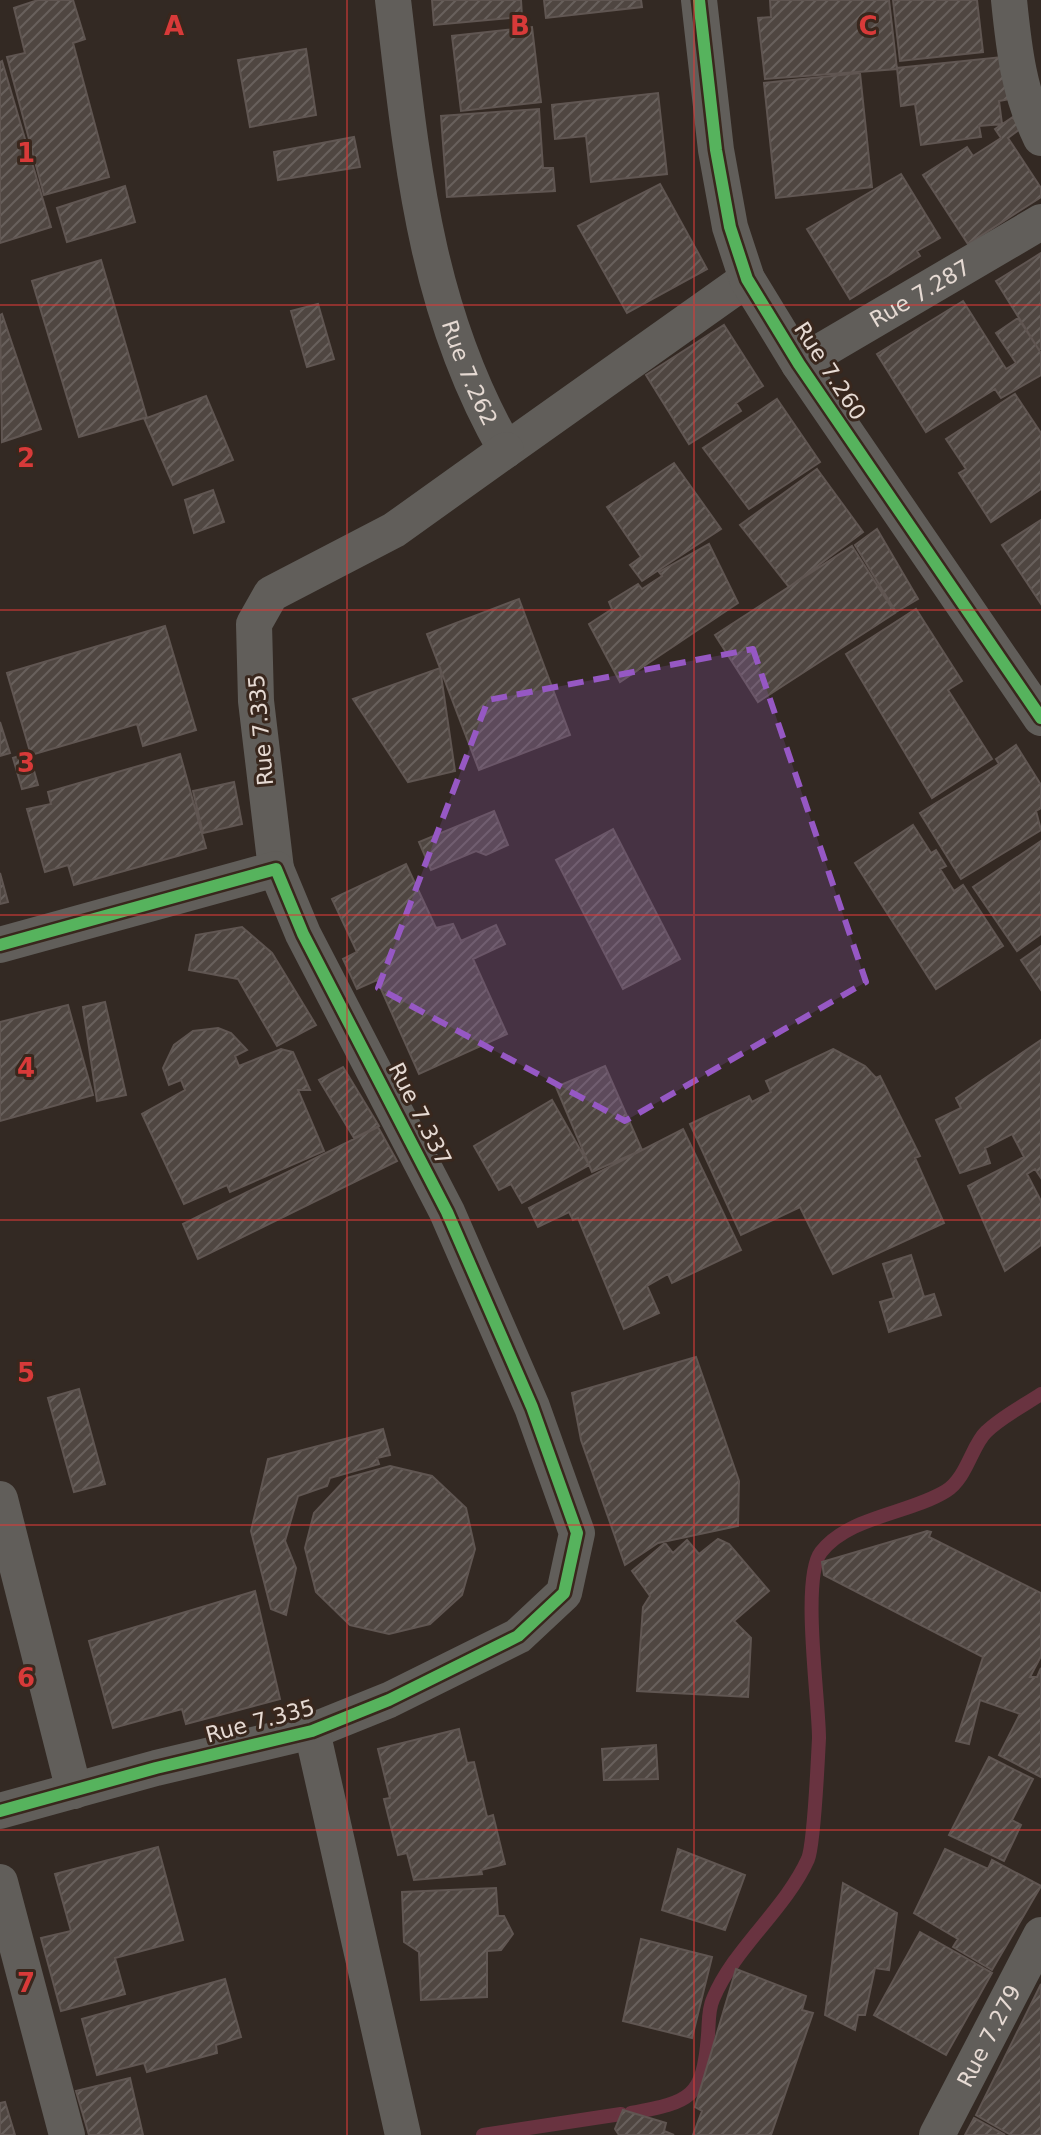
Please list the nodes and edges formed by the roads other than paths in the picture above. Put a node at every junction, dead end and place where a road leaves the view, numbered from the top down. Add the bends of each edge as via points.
1 (393, 0) edge
2 (699, 0) edge
3 (1009, 0) edge
4 (1041, 138) edge
5 (1041, 222) edge
6 (747, 279) junction
7 (799, 364) junction
8 (506, 450) junction
9 (1041, 718) edge
10 (276, 869) junction
11 (0, 945) edge
12 (0, 1499) edge
13 (518, 1636) joint
14 (312, 1731) junction
15 (74, 1791) junction
16 (0, 1811) edge
17 (0, 1882) edge
18 (1041, 1935) edge
19 (67, 2135) edge
20 (403, 2135) edge
21 (937, 2135) edge

1 - 8 street, Rue 7.262 via 418,203 450,332
2 - 6 street, Rue 7.260 via 716,150 730,227
3 - 4 street via 1016,70
5 - 7 street, Rue 7.287
6 - 7 street, Rue 7.260
6 - 8 street, Rue 7.262
7 - 9 street, Rue 7.260
8 - 10 street, Rue 7.335 via 394,530 271,594 254,624 256,701
10 - 11 street
10 - 13 street, Rue 7.337 via 303,934 447,1212 532,1407 577,1533 564,1593
12 - 15 street
13 - 14 street, Rue 7.335 via 389,1700
14 - 15 street, Rue 7.335
14 - 20 street
15 - 16 street, Rue 7.335
17 - 19 street
18 - 21 street, Rue 7.279

